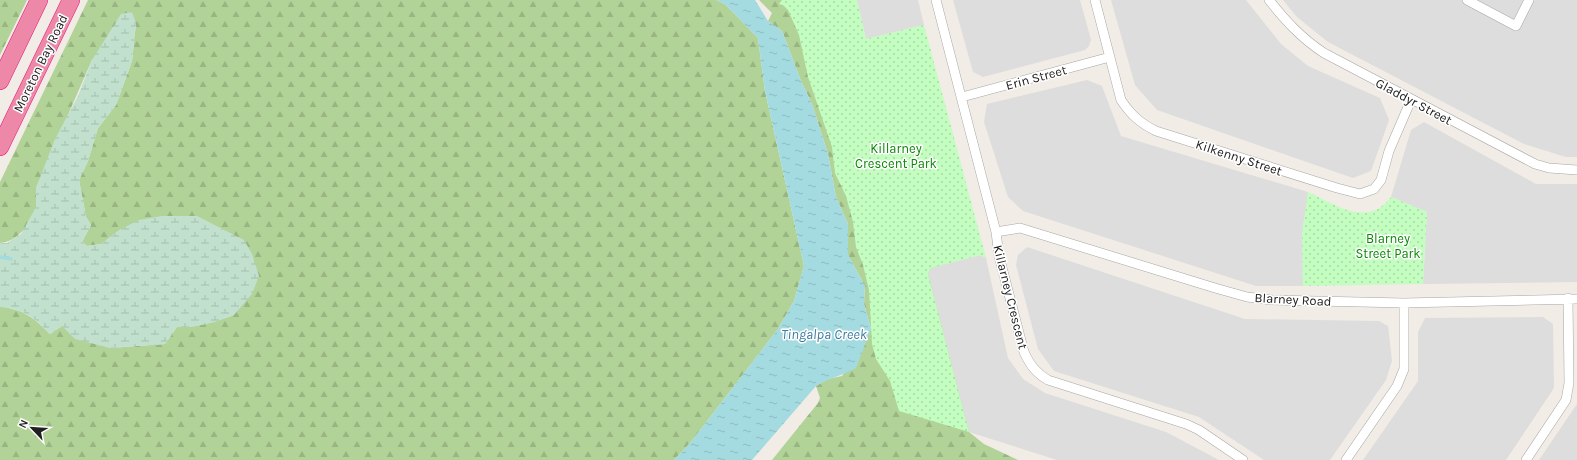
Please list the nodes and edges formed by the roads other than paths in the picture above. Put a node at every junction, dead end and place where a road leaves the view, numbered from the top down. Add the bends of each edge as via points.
1 (39, 0) edge
2 (71, 0) edge
3 (936, 0) edge
4 (1095, 0) edge
5 (1268, 0) edge
6 (1466, 0) edge
7 (1529, 0) edge
8 (1110, 57) junction
9 (0, 81) edge
10 (962, 97) junction
11 (1411, 100) junction
12 (0, 147) edge
13 (1577, 170) edge
14 (996, 232) junction
15 (1572, 299) edge
16 (1404, 303) junction
17 (1243, 460) edge
18 (1346, 460) edge
19 (1526, 460) edge

1 - 9 highway
2 - 12 highway, Moreton Bay Road
3 - 10 street, Killarney Crescent
4 - 8 street, Kilkenny Street
5 - 11 street, Gladdyr Street via 1307,42
6 - 7 street via 1516,26
8 - 10 street, Erin Street
8 - 11 street, Kilkenny Street via 1121,100 1140,123 1156,131 1360,194 1374,189 1381,180 1389,151
10 - 14 street, Killarney Crescent
11 - 13 street, Gladdyr Street via 1535,164
14 - 16 street, Blarney Road via 1020,228 1247,297 1272,300
14 - 17 street, Killarney Crescent via 1024,352 1038,374 1062,386 1186,424
15 - 16 street, Blarney Road
15 - 19 street via 1566,400
16 - 18 street via 1404,369 1397,386

